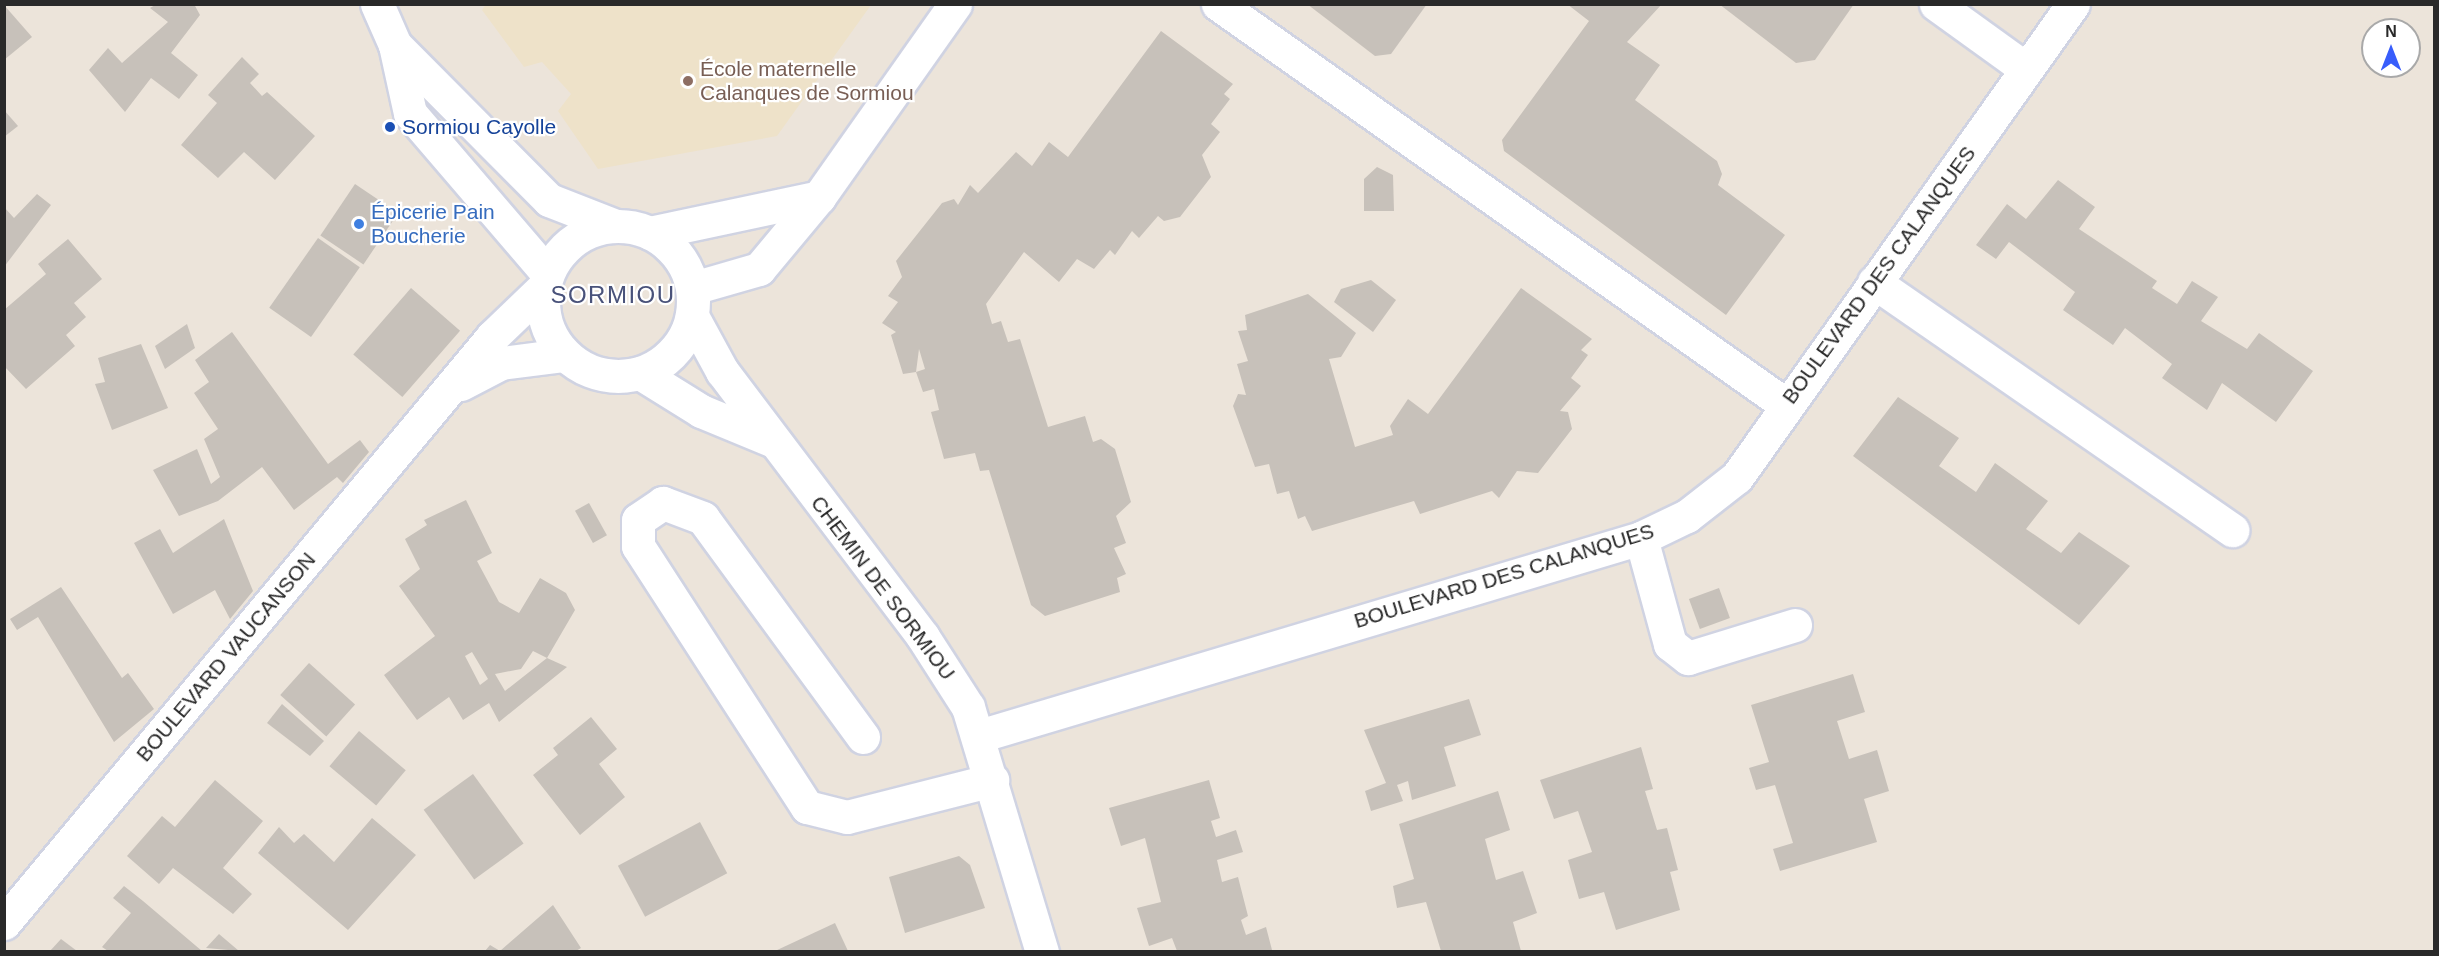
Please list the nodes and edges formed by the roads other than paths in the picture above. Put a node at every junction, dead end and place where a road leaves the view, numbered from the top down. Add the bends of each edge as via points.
1 (377, 4) edge
2 (955, 4) edge
3 (1218, 4) edge
4 (1936, 4) edge
5 (2073, 4) edge
6 (395, 45) junction
7 (2026, 69) junction
8 (819, 197) junction
9 (616, 226) junction
10 (650, 233) junction
11 (545, 280) junction
12 (1874, 282) junction
13 (693, 302) junction
14 (564, 355) junction
15 (640, 373) junction
16 (447, 392) junction
17 (1786, 405) junction
18 (771, 440) junction
19 (2232, 530) dead end
20 (1641, 538) junction
21 (1795, 625) dead end
22 (979, 736) junction
23 (863, 737) dead end
24 (992, 780) junction
25 (4, 923) edge
26 (1039, 950) edge

1 - 6 street
2 - 8 street
3 - 17 street
4 - 7 street
5 - 7 street, BOULEVARD DES CALANQUES
6 - 9 street via 549,200
6 - 11 street via 410,112
7 - 12 street, BOULEVARD DES CALANQUES
8 - 10 street
8 - 13 street via 759,269
9 - 10 street
9 - 11 street via 574,239
10 - 13 street via 670,246
11 - 14 street via 545,320
11 - 16 street, BOULEVARD VAUCANSON
12 - 17 street, BOULEVARD DES CALANQUES
12 - 19 street
13 - 15 street via 674,352
13 - 18 street, CHEMIN DE SORMIOU
14 - 15 street via 599,375
14 - 16 street, BOULEVARD VAUCANSON via 501,363
15 - 18 street, CHEMIN DE SORMIOU via 701,411
16 - 25 street, BOULEVARD VAUCANSON
17 - 20 street, BOULEVARD DES CALANQUES via 1724,490 1687,516
18 - 22 street, CHEMIN DE SORMIOU via 923,637 968,707
20 - 21 street via 1670,644 1688,658
20 - 22 street, BOULEVARD DES CALANQUES
22 - 24 street, CHEMIN DE SORMIOU
23 - 24 street via 703,518 663,503 638,520 638,546 807,807 847,817
24 - 26 street, CHEMIN DE SORMIOU

